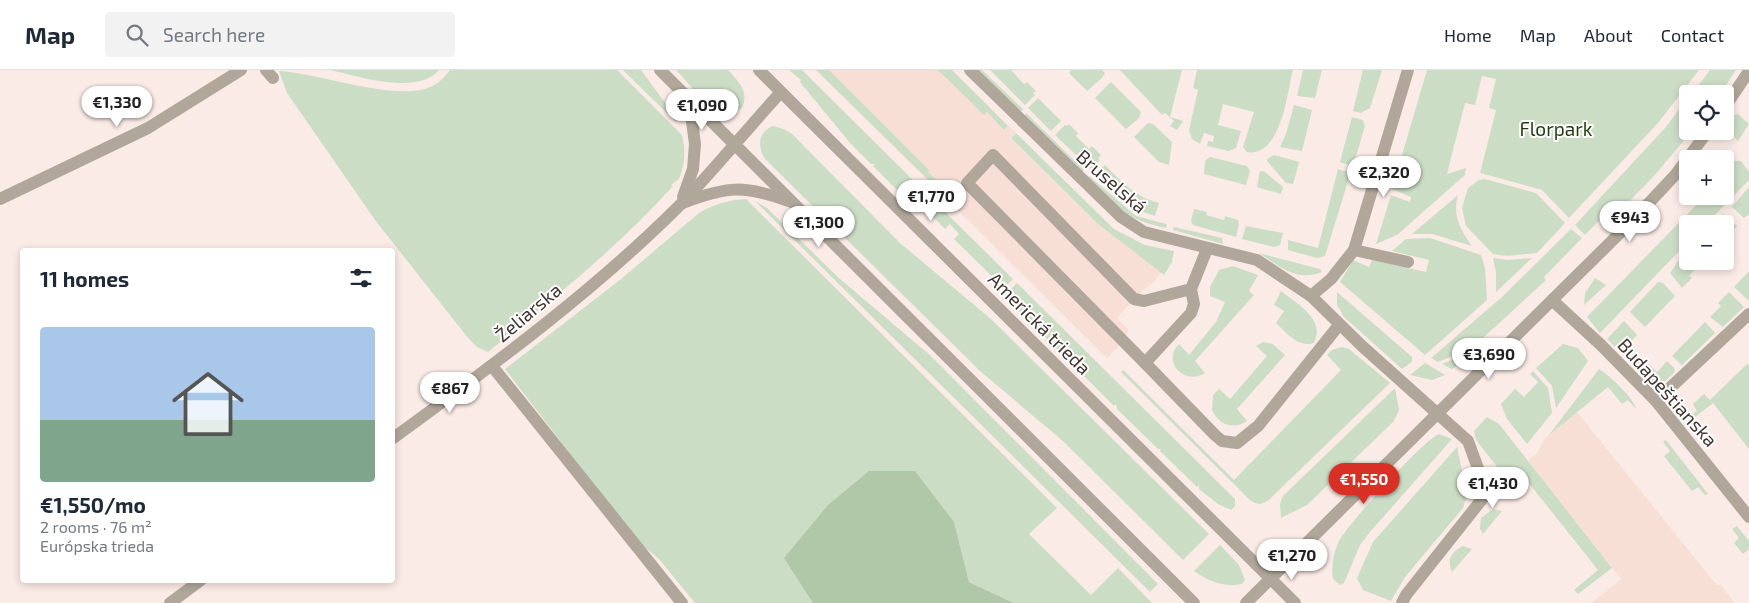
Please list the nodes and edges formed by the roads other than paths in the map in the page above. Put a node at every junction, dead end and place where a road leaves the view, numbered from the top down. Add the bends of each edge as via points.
1 (241, 70) edge
2 (660, 70) edge
3 (759, 70) edge
4 (970, 70) edge
5 (1408, 70) edge
6 (1749, 71) edge
7 (781, 92) junction
8 (1734, 94) edge
9 (689, 99) junction
10 (1701, 140) edge
11 (734, 144) junction
12 (0, 199) edge
13 (793, 203) junction
14 (680, 204) junction
15 (1208, 248) junction
16 (1354, 250) junction
17 (1408, 262) dead end
18 (1191, 289) junction
19 (1312, 296) junction
20 (1552, 300) junction
21 (1749, 314) edge
22 (1339, 325) junction
23 (1145, 363) junction
24 (492, 366) junction
25 (1656, 401) junction
26 (1437, 412) junction
27 (395, 437) edge
28 (1749, 517) edge
29 (1270, 578) junction
30 (197, 583) edge
31 (170, 603) edge
32 (682, 603) edge
33 (1194, 603) edge
34 (1246, 603) edge
35 (1295, 603) edge
36 (1402, 603) edge

1 - 12 street via 148,128
2 - 9 street
3 - 7 street, Americká trieda
4 - 15 street, Bruselská via 1120,217 1144,232
5 - 16 street
6 - 8 street
7 - 11 street, Želiarska
7 - 29 street, Americká trieda
9 - 11 street
9 - 14 street via 695,144 694,169
10 - 20 street via 1676,174
11 - 13 street
11 - 14 street, Želiarska
13 - 14 street via 738,188
13 - 33 street
14 - 24 street, Želiarska via 629,253
15 - 18 street
15 - 19 street, Bruselská via 1257,260
16 - 17 street
16 - 19 street via 1331,279
18 - 23 street via 1194,304 1191,313
18 - 23 street via 1144,301 1134,299 993,155 967,183
19 - 22 street, Bruselská
20 - 25 street, Budapeštianska
20 - 26 street
21 - 25 street
22 - 23 street via 1258,426 1237,443 1215,435
22 - 26 street, Bruselská
24 - 27 street, Želiarska
24 - 32 street
25 - 28 street, Budapeštianska
26 - 29 street
26 - 36 street, Bruselská via 1468,441 1487,493
29 - 34 street
29 - 35 street, Americká trieda
30 - 31 street

